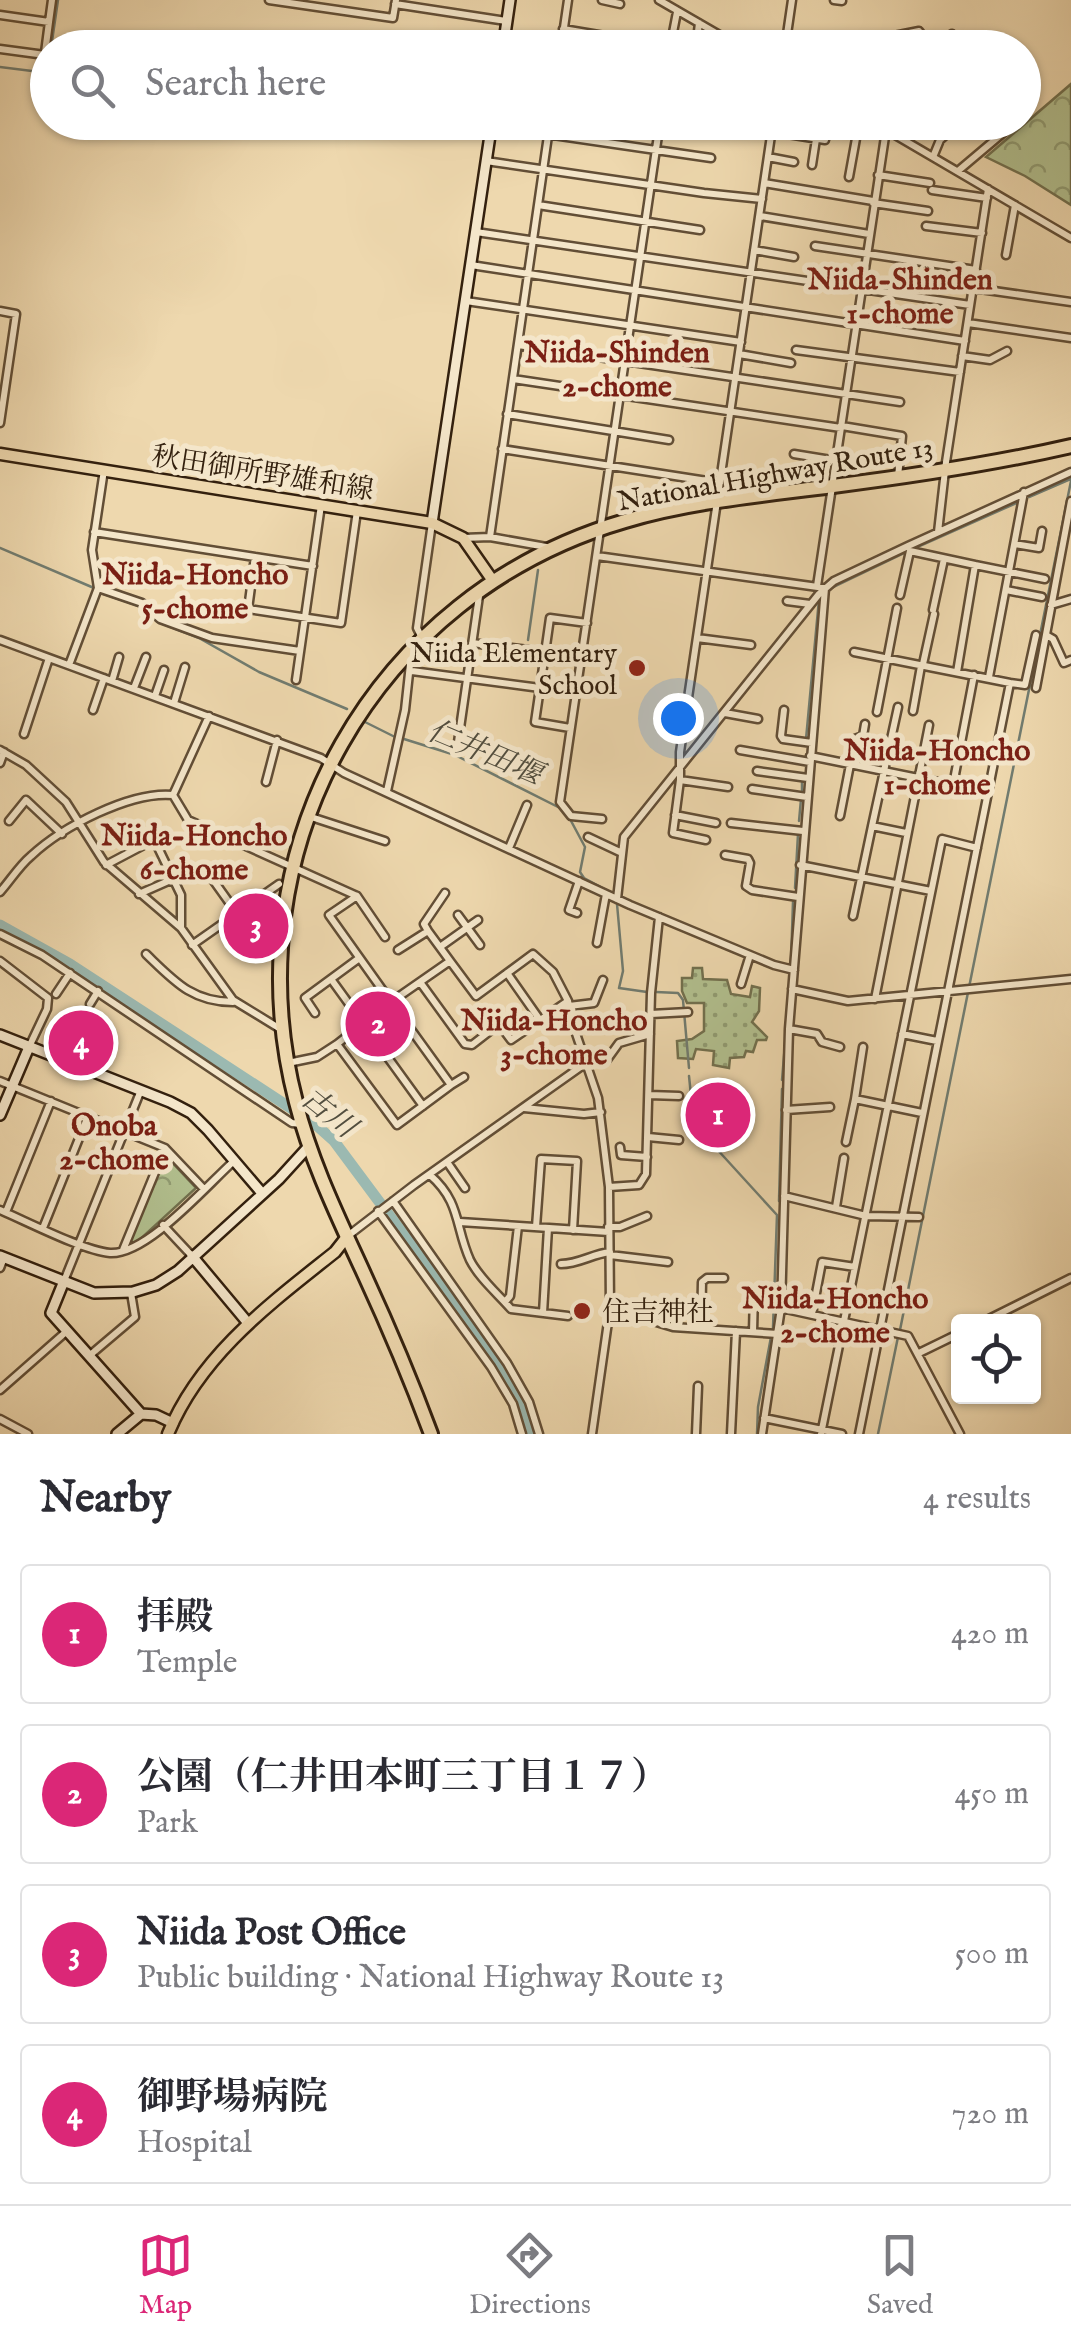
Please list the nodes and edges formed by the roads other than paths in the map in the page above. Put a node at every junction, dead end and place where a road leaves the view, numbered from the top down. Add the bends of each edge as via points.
1 (52, 0) edge
2 (269, 0) edge
3 (510, 0) edge
4 (568, 0) edge
5 (602, 0) edge
6 (660, 0) edge
7 (792, 0) edge
8 (834, 0) edge
9 (842, 1) edge
10 (396, 2) edge
11 (620, 4) dead end
12 (676, 12) junction
13 (0, 15) edge
14 (506, 21) junction
15 (49, 22) junction
16 (699, 23) junction
17 (564, 29) joint
18 (48, 30) edge
19 (505, 30) edge
20 (570, 30) edge
21 (673, 30) edge
22 (698, 30) edge
23 (711, 30) edge
24 (788, 30) edge
25 (0, 49) edge
26 (30, 53) edge
27 (489, 140) edge
28 (547, 140) edge
29 (588, 140) edge
30 (657, 140) edge
31 (771, 140) edge
32 (821, 140) edge
33 (856, 140) edge
34 (882, 140) edge
35 (903, 140) edge
36 (940, 140) edge
37 (995, 140) edge
38 (656, 150) junction
39 (768, 157) junction
40 (711, 158) dead end
41 (933, 158) junction
42 (486, 161) junction
43 (794, 162) dead end
44 (812, 165) dead end
45 (544, 169) junction
46 (958, 172) junction
47 (878, 175) junction
48 (849, 176) dead end
49 (764, 183) junction
50 (651, 184) junction
51 (988, 193) junction
52 (762, 199) junction
53 (873, 202) junction
54 (538, 204) junction
55 (1014, 205) junction
56 (928, 211) dead end
57 (760, 216) junction
58 (646, 220) junction
59 (926, 226) dead end
60 (700, 230) dead end
61 (476, 232) junction
62 (982, 233) junction
63 (869, 234) junction
64 (1071, 238) edge
65 (533, 240) junction
66 (815, 246) dead end
67 (754, 250) junction
68 (866, 255) junction
69 (1006, 255) dead end
70 (640, 256) junction
71 (794, 257) dead end
72 (471, 266) junction
73 (976, 270) junction
74 (751, 273) junction
75 (528, 275) junction
76 (973, 288) junction
77 (860, 289) junction
78 (636, 290) junction
79 (466, 301) junction
80 (1071, 302) edge
81 (970, 305) junction
82 (746, 308) junction
83 (523, 309) junction
84 (0, 311) edge
85 (968, 322) junction
86 (856, 324) junction
87 (630, 326) junction
88 (1071, 338) edge
89 (965, 341) junction
90 (741, 342) junction
91 (518, 345) junction
92 (796, 350) dead end
93 (1007, 351) dead end
94 (739, 354) junction
95 (962, 356) junction
96 (851, 359) junction
97 (625, 361) junction
98 (792, 363) dead end
99 (960, 372) junction
100 (736, 377) junction
101 (513, 379) junction
102 (847, 394) junction
103 (620, 395) junction
104 (900, 402) dead end
105 (730, 412) junction
106 (508, 414) junction
107 (0, 423) edge
108 (842, 428) junction
109 (614, 431) junction
110 (669, 440) dead end
111 (1071, 446) edge
112 (502, 449) junction
113 (0, 454) edge
114 (794, 454) dead end
115 (836, 460) junction
116 (609, 464) junction
117 (104, 470) junction
118 (944, 470) junction
119 (1070, 472) edge
120 (898, 477) junction
121 (720, 483) junction
122 (832, 486) junction
123 (1024, 492) junction
124 (1071, 501) edge
125 (717, 502) junction
126 (321, 504) junction
127 (357, 510) junction
128 (432, 523) junction
129 (600, 529) junction
130 (1042, 531) dead end
131 (94, 532) junction
132 (938, 532) junction
133 (462, 538) junction
134 (490, 538) junction
135 (1016, 544) junction
136 (553, 548) junction
137 (909, 549) junction
138 (597, 556) junction
139 (255, 557) junction
140 (944, 558) junction
141 (1071, 560) edge
142 (975, 565) junction
143 (313, 566) junction
144 (1059, 566) junction
145 (707, 570) junction
146 (1010, 572) junction
147 (1044, 579) dead end
148 (493, 580) junction
149 (821, 587) junction
150 (98, 588) junction
151 (480, 590) junction
152 (1006, 590) junction
153 (900, 594) dead end
154 (1042, 597) dead end
155 (1071, 599) edge
156 (788, 601) dead end
157 (810, 604) junction
158 (1052, 605) junction
159 (897, 608) dead end
160 (304, 618) junction
161 (587, 623) junction
162 (1041, 635) junction
163 (422, 638) junction
164 (697, 638) junction
165 (0, 640) edge
166 (472, 643) junction
167 (751, 645) dead end
168 (410, 650) junction
169 (300, 652) junction
170 (545, 652) junction
171 (854, 652) dead end
172 (119, 657) dead end
173 (50, 658) junction
174 (146, 658) dead end
175 (886, 659) junction
176 (1071, 660) edge
177 (69, 665) junction
178 (922, 665) junction
179 (185, 668) dead end
180 (164, 670) dead end
181 (412, 671) junction
182 (958, 672) junction
183 (974, 675) junction
184 (468, 677) junction
185 (989, 678) junction
186 (108, 679) junction
187 (296, 680) dead end
188 (1010, 682) junction
189 (134, 688) junction
190 (540, 688) junction
191 (1036, 688) dead end
192 (155, 696) junction
193 (174, 703) junction
194 (898, 708) dead end
195 (93, 710) dead end
196 (784, 710) dead end
197 (913, 711) dead end
198 (877, 712) dead end
199 (724, 713) junction
200 (210, 716) junction
201 (758, 718) dead end
202 (865, 724) dead end
203 (929, 725) dead end
204 (570, 728) junction
205 (24, 734) dead end
206 (277, 740) junction
207 (812, 743) junction
208 (457, 748) dead end
209 (740, 750) dead end
210 (2, 751) edge
211 (810, 759) junction
212 (0, 763) edge
213 (330, 763) junction
214 (850, 764) junction
215 (679, 770) junction
216 (757, 771) dead end
217 (884, 771) junction
218 (808, 778) junction
219 (917, 778) junction
220 (680, 780) junction
221 (266, 782) dead end
222 (953, 785) junction
223 (728, 787) dead end
224 (752, 789) dead end
225 (388, 791) junction
226 (988, 792) junction
227 (173, 795) junction
228 (806, 798) junction
229 (528, 805) dead end
230 (676, 815) junction
231 (307, 816) junction
232 (840, 816) dead end
233 (602, 820) dead end
234 (9, 821) dead end
235 (716, 822) dead end
236 (731, 823) dead end
237 (79, 824) junction
238 (872, 826) junction
239 (804, 830) junction
240 (152, 833) dead end
241 (62, 834) junction
242 (906, 834) junction
243 (588, 837) dead end
244 (706, 840) dead end
245 (385, 841) dead end
246 (142, 846) dead end
247 (510, 848) junction
248 (977, 848) junction
249 (622, 853) junction
250 (725, 855) dead end
251 (106, 865) junction
252 (800, 865) junction
253 (292, 866) junction
254 (206, 870) dead end
255 (863, 878) junction
256 (173, 879) junction
257 (580, 881) junction
258 (278, 884) dead end
259 (896, 884) junction
260 (0, 892) edge
261 (931, 892) junction
262 (445, 893) dead end
263 (140, 894) junction
264 (606, 894) junction
265 (357, 896) junction
266 (798, 897) junction
267 (616, 899) junction
268 (236, 912) junction
269 (577, 913) dead end
270 (458, 915) dead end
271 (853, 916) dead end
272 (659, 917) junction
273 (478, 920) dead end
274 (181, 928) junction
275 (467, 928) junction
276 (428, 931) junction
277 (0, 934) edge
278 (385, 937) dead end
279 (597, 944) dead end
280 (192, 945) junction
281 (480, 946) dead end
282 (440, 947) junction
283 (398, 950) dead end
284 (146, 954) dead end
285 (750, 955) junction
286 (359, 959) junction
287 (0, 961) edge
288 (450, 961) junction
289 (794, 970) junction
290 (507, 973) junction
291 (70, 974) junction
292 (331, 978) junction
293 (1071, 979) edge
294 (602, 980) dead end
295 (420, 982) junction
296 (741, 984) dead end
297 (792, 989) junction
298 (98, 991) junction
299 (947, 991) junction
300 (56, 994) dead end
301 (910, 996) junction
302 (874, 999) junction
303 (236, 1002) junction
304 (391, 1002) junction
305 (90, 1004) dead end
306 (568, 1004) junction
307 (314, 1013) dead end
308 (685, 1013) dead end
309 (650, 1014) junction
310 (540, 1020) junction
311 (364, 1023) junction
312 (789, 1029) junction
313 (282, 1030) junction
314 (650, 1034) junction
315 (902, 1034) junction
316 (0, 1035) edge
317 (937, 1041) junction
318 (337, 1044) junction
319 (29, 1046) junction
320 (863, 1046) dead end
321 (840, 1047) dead end
322 (287, 1063) junction
323 (586, 1063) junction
324 (464, 1076) dead end
325 (0, 1081) edge
326 (11, 1086) junction
327 (452, 1086) junction
328 (140, 1090) junction
329 (649, 1094) junction
330 (679, 1096) dead end
331 (855, 1099) junction
332 (51, 1102) junction
333 (423, 1106) junction
334 (888, 1106) junction
335 (830, 1107) dead end
336 (523, 1108) junction
337 (786, 1110) junction
338 (600, 1112) junction
339 (922, 1113) junction
340 (0, 1115) edge
341 (88, 1116) junction
342 (302, 1123) junction
343 (124, 1130) junction
344 (648, 1137) junction
345 (679, 1140) dead end
346 (846, 1142) dead end
347 (310, 1145) junction
348 (620, 1147) dead end
349 (166, 1148) junction
350 (647, 1157) junction
351 (844, 1158) dead end
352 (234, 1161) junction
353 (447, 1162) junction
354 (430, 1175) junction
355 (609, 1187) junction
356 (203, 1188) junction
357 (464, 1188) dead end
358 (260, 1192) junction
359 (784, 1196) junction
360 (392, 1202) junction
361 (836, 1207) junction
362 (379, 1210) junction
363 (3, 1211) edge
364 (647, 1216) dead end
365 (866, 1216) junction
366 (918, 1217) dead end
367 (902, 1218) junction
368 (460, 1222) junction
369 (163, 1225) junction
370 (518, 1226) junction
371 (536, 1227) junction
372 (43, 1228) junction
373 (548, 1228) junction
374 (573, 1230) junction
375 (609, 1230) junction
376 (346, 1238) junction
377 (81, 1243) junction
378 (122, 1250) junction
379 (610, 1253) junction
380 (192, 1256) junction
381 (1, 1261) edge
382 (668, 1262) dead end
383 (560, 1264) dead end
384 (855, 1267) junction
385 (724, 1278) dead end
386 (1071, 1278) edge
387 (64, 1282) junction
388 (131, 1292) junction
389 (754, 1292) dead end
390 (504, 1302) junction
391 (610, 1308) junction
392 (781, 1308) junction
393 (543, 1313) junction
394 (812, 1314) junction
395 (999, 1314) edge
396 (568, 1316) dead end
397 (843, 1321) junction
398 (248, 1322) junction
399 (701, 1328) junction
400 (880, 1328) junction
401 (67, 1331) junction
402 (736, 1331) junction
403 (753, 1332) junction
404 (778, 1334) junction
405 (951, 1338) edge
406 (920, 1353) junction
407 (89, 1356) junction
408 (0, 1373) edge
409 (9, 1382) junction
410 (698, 1386) dead end
411 (0, 1390) edge
412 (141, 1414) junction
413 (0, 1418) edge
414 (764, 1418) junction
415 (171, 1429) edge
416 (822, 1432) edge
417 (25, 1433) edge
418 (117, 1434) edge
419 (431, 1434) edge
420 (522, 1434) edge
421 (539, 1434) edge
422 (592, 1434) edge
423 (696, 1434) edge
424 (731, 1434) edge
425 (762, 1434) edge
426 (842, 1434) edge
427 (859, 1434) edge
428 (960, 1434) edge

1 - 15 street
2 - 10 street via 394,18
3 - 14 street
4 - 17 street
5 - 11 street
6 - 12 street
7 - 24 street
8 - 9 street
10 - 14 street
12 - 16 street
12 - 21 street
13 - 15 street
14 - 19 street
15 - 18 street
16 - 22 street
16 - 23 street
17 - 20 street
25 - 26 street
27 - 42 street
28 - 45 street
29 - 38 street
30 - 38 street
31 - 39 street
32 - 44 street
33 - 48 street
34 - 47 street
35 - 41 street
36 - 41 street
37 - 46 street
38 - 40 street
38 - 50 street
39 - 43 street
39 - 49 street
41 - 46 street
42 - 45 street
42 - 61 street
45 - 50 street
45 - 54 street
46 - 51 street
47 - 51 street
47 - 53 street
49 - 52 street
49 - 53 street
50 - 52 street
50 - 58 street
51 - 55 street
51 - 62 street
52 - 57 street
53 - 56 street
53 - 63 street
54 - 58 street
54 - 65 street
55 - 64 street
55 - 69 street
57 - 63 street
57 - 67 street
58 - 60 street
58 - 70 street
59 - 62 street
61 - 65 street
61 - 72 street
62 - 73 street
63 - 68 street
65 - 70 street
65 - 75 street
66 - 68 street
67 - 71 street
67 - 74 street
68 - 73 street
68 - 77 street
70 - 74 street
70 - 78 street
72 - 75 street
72 - 79 street
73 - 76 street
74 - 77 street
74 - 82 street
75 - 78 street
75 - 83 street
76 - 80 street
76 - 81 street
77 - 81 street
77 - 86 street
78 - 82 street
78 - 87 street
79 - 83 street
79 - 128 street
81 - 85 street
82 - 86 street
82 - 90 street
83 - 87 street
83 - 91 street
84 - 107 street via 16,314
85 - 88 street
85 - 89 street
86 - 89 street
86 - 96 street
87 - 90 street
87 - 97 street
89 - 95 street
90 - 94 street
91 - 97 street
91 - 101 street
92 - 96 street
93 - 95 street via 990,360
94 - 98 street
94 - 100 street
95 - 99 street
96 - 99 street
96 - 102 street
97 - 100 street
97 - 103 street
99 - 118 street
100 - 102 street
100 - 105 street
101 - 103 street
101 - 106 street
102 - 104 street
102 - 108 street
103 - 105 street
103 - 109 street
105 - 108 street
105 - 121 street
106 - 109 street
106 - 112 street
108 - 115 street
108 - 120 street via 902,436
109 - 110 street
109 - 116 street
111 - 118 highway, National Highway Route 13
112 - 116 street
112 - 134 street
113 - 117 main road, 秋田御所野雄和線
114 - 115 street
115 - 122 street
116 - 121 street
116 - 129 street
117 - 126 main road, 秋田御所野雄和線
117 - 131 street
118 - 120 highway, National Highway Route 13
118 - 132 street
119 - 123 street
120 - 122 highway, National Highway Route 13
121 - 125 street
122 - 125 highway, National Highway Route 13
122 - 149 street
123 - 132 street
123 - 135 street
124 - 144 street
125 - 129 highway, National Highway Route 13
125 - 145 street
126 - 127 main road, 秋田御所野雄和線
126 - 143 street
127 - 128 main road, 秋田御所野雄和線
127 - 160 street via 340,623
128 - 133 main road, 秋田御所野雄和線
128 - 163 street via 417,628
129 - 136 highway, National Highway Route 13
129 - 138 street
130 - 135 street via 1039,548
131 - 139 street
131 - 150 street
132 - 137 street
133 - 134 street
133 - 148 main road, 秋田御所野雄和線
134 - 136 street
135 - 146 street
136 - 148 highway, National Highway Route 13
137 - 140 street
137 - 149 street
137 - 153 street
138 - 145 street
138 - 161 street
139 - 143 street
139 - 160 street via 248,609
140 - 142 street
140 - 178 street
141 - 144 street
142 - 146 street
142 - 182 street
143 - 160 street
144 - 158 street
145 - 149 street
145 - 164 street
146 - 147 street
146 - 152 street
148 - 151 highway, National Highway Route 13
149 - 157 street
149 - 207 street
150 - 169 street via 212,638
150 - 177 street
151 - 163 highway, National Highway Route 13
151 - 166 street
152 - 154 street
152 - 185 street
155 - 158 street
156 - 157 street
157 - 199 street
158 - 162 street
159 - 175 street
160 - 169 street
161 - 170 street via 550,618
161 - 204 street
162 - 176 street via 1052,639 1064,663
162 - 188 street via 1026,686
162 - 191 street
163 - 168 highway, National Highway Route 13
164 - 167 street
164 - 215 street
165 - 173 street
166 - 170 street
166 - 184 street
168 - 181 street
168 - 213 highway, National Highway Route 13
169 - 187 street
170 - 190 street
171 - 175 street
172 - 186 street
173 - 177 street
173 - 205 street
174 - 189 street
175 - 178 street
175 - 198 street
177 - 186 street
178 - 182 street
178 - 197 street
179 - 193 street
180 - 192 street
181 - 184 street
181 - 225 street
182 - 183 street
183 - 185 street
183 - 222 street
184 - 190 street
184 - 208 street
185 - 188 street
186 - 189 street
186 - 195 street
188 - 226 street
189 - 192 street
190 - 204 street via 535,722
192 - 193 street
193 - 200 street
194 - 217 street
196 - 207 street via 783,739
199 - 201 street
199 - 215 street
200 - 206 street
200 - 227 street
202 - 214 street
203 - 219 street
204 - 233 street via 560,802 571,816
206 - 213 street
206 - 221 street
207 - 211 street
209 - 211 street
210 - 212 street
210 - 237 street via 40,776
211 - 214 street
211 - 218 street
213 - 225 street
213 - 231 highway, National Highway Route 13
214 - 217 street
214 - 232 street
215 - 220 street
215 - 249 street via 628,831
216 - 218 street
217 - 219 street
217 - 238 street
218 - 228 street
219 - 222 street
219 - 242 street
220 - 223 street
220 - 230 street
222 - 226 street
224 - 228 street
225 - 247 street
226 - 248 street
227 - 237 street via 143,795
227 - 253 street via 188,820
228 - 239 street
229 - 247 street
230 - 235 street
230 - 244 street via 672,834
231 - 245 street
231 - 253 highway, National Highway Route 13
234 - 241 street via 26,800
236 - 239 street
237 - 241 street
237 - 251 street
238 - 242 street
238 - 255 street
239 - 252 street
240 - 256 street
241 - 260 street via 30,856
242 - 259 street
243 - 249 street
246 - 251 street
247 - 257 street
248 - 261 street via 942,839
248 - 299 street
249 - 267 street
250 - 266 street via 748,859 746,886 752,890
251 - 263 street
252 - 255 street
252 - 266 street
253 - 265 street
253 - 313 highway, National Highway Route 13 via 280,944
254 - 268 street
255 - 259 street
255 - 271 street
256 - 263 street
256 - 274 street
257 - 264 street
257 - 269 street via 570,910
258 - 268 street
259 - 261 street
259 - 302 street
261 - 301 street
262 - 276 street via 424,924
263 - 274 street
264 - 267 street
264 - 279 street
265 - 278 street
265 - 286 street via 329,914
266 - 289 street
267 - 272 street
268 - 280 street
270 - 275 street
272 - 285 street
272 - 309 street
273 - 275 street
274 - 280 street
275 - 281 street
275 - 282 street
276 - 282 street
276 - 283 street
277 - 291 street
280 - 303 street
282 - 288 street
284 - 303 street via 206,1000
285 - 289 street
285 - 296 street
286 - 292 street
286 - 304 street
287 - 319 street via 48,998
288 - 290 street via 476,996
288 - 295 street
289 - 297 street
290 - 306 street via 532,954 553,972
290 - 310 street
291 - 298 street
291 - 300 street
292 - 307 street via 305,998
292 - 311 street
293 - 299 street
294 - 306 street via 594,1003
295 - 304 street
295 - 310 street via 465,1044 499,1024 511,1040
297 - 302 street via 834,1000
297 - 312 street
298 - 305 street
298 - 342 street
299 - 301 street
299 - 317 street
301 - 302 street
301 - 315 street
303 - 313 street
304 - 311 street
304 - 327 street
306 - 310 street
306 - 323 street
308 - 309 street
309 - 314 street
311 - 318 street
311 - 333 street
312 - 321 street
312 - 337 street
313 - 322 highway, National Highway Route 13
314 - 323 street via 619,1043 606,1061
314 - 329 street
315 - 317 street
315 - 334 street
316 - 319 street
317 - 339 street
318 - 322 street
318 - 333 street via 397,1125
319 - 326 street
319 - 328 street
320 - 331 street
322 - 342 highway, National Highway Route 13
323 - 336 street
323 - 338 street
324 - 327 street
325 - 326 street
326 - 332 street
326 - 340 street
327 - 333 street
328 - 343 street
328 - 352 street via 190,1114
329 - 330 street
329 - 344 street
331 - 334 street
331 - 346 street
332 - 341 street
332 - 363 street
334 - 339 street
334 - 365 street
335 - 337 street
336 - 338 street
336 - 353 street
337 - 359 street
338 - 355 street
339 - 367 street
341 - 343 street
341 - 372 street
342 - 347 highway, National Highway Route 13
343 - 349 street
343 - 377 street
344 - 345 street
344 - 350 street
347 - 358 street
347 - 376 highway, National Highway Route 13
348 - 350 street via 621,1155
349 - 356 street
349 - 378 street
350 - 355 street via 644,1182
351 - 361 street
352 - 356 street
352 - 358 street
353 - 354 street
353 - 357 street
354 - 360 street
354 - 368 street via 444,1187
355 - 375 street
356 - 369 street
358 - 380 street
359 - 361 street
359 - 392 street
360 - 362 street
360 - 421 street via 507,1363
361 - 365 street
362 - 376 street
362 - 420 street via 497,1376
363 - 372 street
364 - 375 street
365 - 367 street
365 - 384 street
366 - 367 street
367 - 400 street
368 - 370 street
368 - 390 street via 470,1260
369 - 378 street via 138,1247
369 - 380 street
370 - 371 street
370 - 390 street
371 - 373 street
371 - 374 street via 541,1159 577,1161
372 - 377 street
373 - 374 street
373 - 393 street
374 - 375 street
375 - 379 street
376 - 398 main road
376 - 419 highway, National Highway Route 13
377 - 378 street via 108,1253
377 - 387 street
379 - 382 street
379 - 383 street
379 - 391 street
380 - 388 street via 156,1285
380 - 398 street
381 - 387 street
384 - 394 street via 822,1262
384 - 397 street
385 - 399 street via 702,1282
386 - 395 street
387 - 388 street via 94,1293
387 - 401 street via 51,1313
388 - 407 street via 135,1317
389 - 403 street
390 - 393 street
391 - 399 street via 673,1328
391 - 422 street
392 - 394 street
392 - 404 street
393 - 396 street
394 - 397 street
397 - 400 street
397 - 416 street
398 - 415 main road via 200,1379
399 - 402 street
400 - 406 street via 899,1332
400 - 427 street
401 - 407 street
401 - 409 street
402 - 403 street
402 - 424 street
403 - 404 street
404 - 414 street
405 - 406 street
406 - 428 street
407 - 412 street
408 - 409 street
409 - 411 street
410 - 423 street
412 - 415 street via 156,1415
412 - 418 street
413 - 417 street
414 - 416 street
414 - 425 street
416 - 426 street

